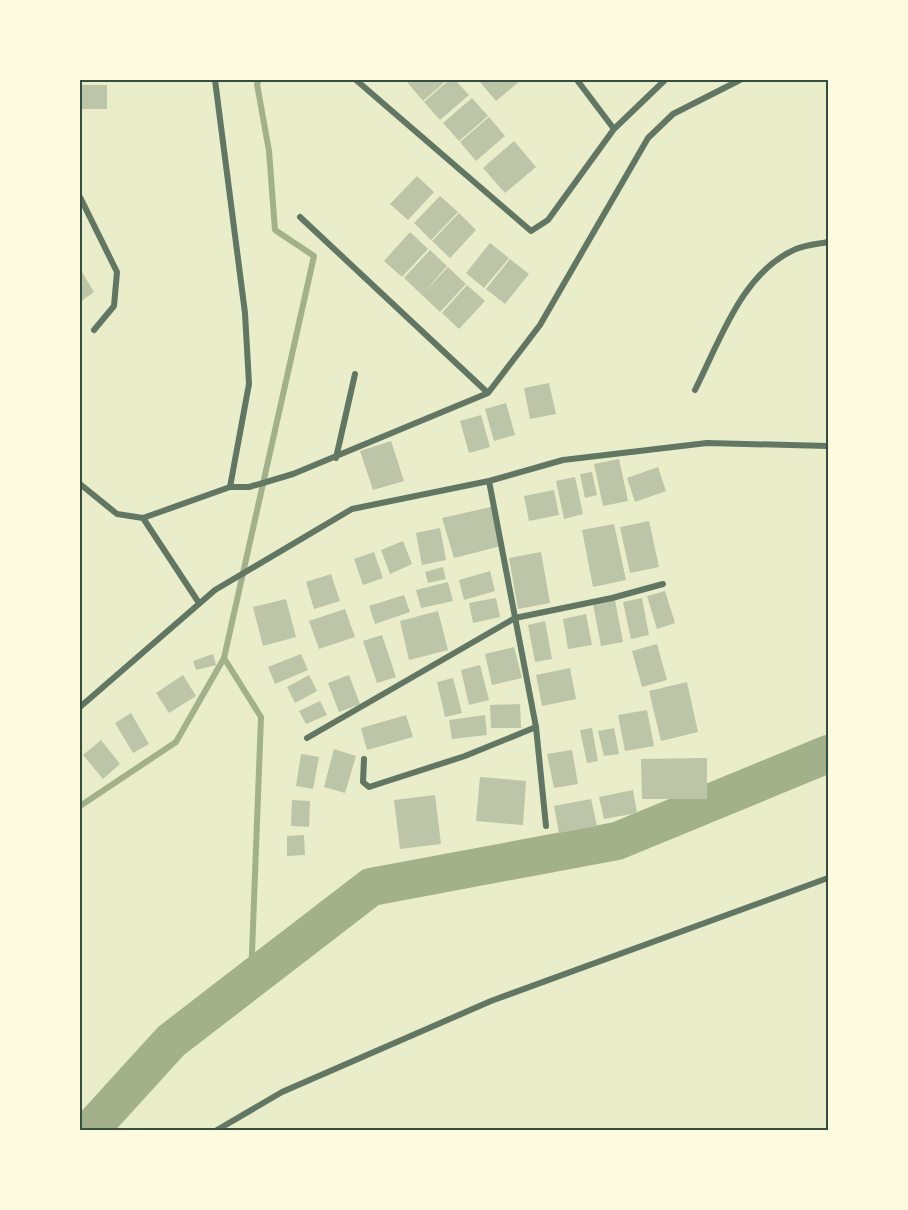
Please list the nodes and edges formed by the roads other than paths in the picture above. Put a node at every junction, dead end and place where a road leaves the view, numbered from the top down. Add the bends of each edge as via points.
1 (215, 80) edge
2 (356, 80) edge
3 (577, 80) edge
4 (665, 80) edge
5 (740, 80) edge
6 (614, 129) junction
7 (80, 197) edge
8 (300, 217) dead end
9 (828, 242) edge
10 (94, 330) dead end
11 (355, 374) dead end
12 (695, 390) dead end
13 (488, 393) junction
14 (828, 446) edge
15 (336, 458) junction
16 (489, 481) junction
17 (80, 484) edge
18 (230, 487) junction
19 (143, 518) junction
20 (663, 584) dead end
21 (199, 603) junction
22 (515, 618) junction
23 (80, 707) edge
24 (536, 727) junction
25 (307, 738) dead end
26 (364, 759) dead end
27 (546, 826) dead end
28 (828, 878) edge
29 (218, 1131) edge

1 - 18 street via 245,313 249,384
2 - 6 street via 531,231 548,220
3 - 6 street
4 - 6 street
5 - 13 street via 673,114 648,138 540,325
7 - 10 street via 117,272 114,306
8 - 13 street
9 - 12 street via 798,248 763,271 745,292
11 - 15 street
13 - 15 street
14 - 16 street via 707,443 563,460
15 - 18 street via 249,487
16 - 21 street via 352,509 249,568
16 - 22 street
17 - 19 street via 117,514
18 - 19 street
19 - 21 street
20 - 22 street
21 - 23 street
22 - 24 street
22 - 25 street
24 - 26 street via 465,756 369,787 363,782
24 - 27 street
28 - 29 street via 460,1014 282,1092

